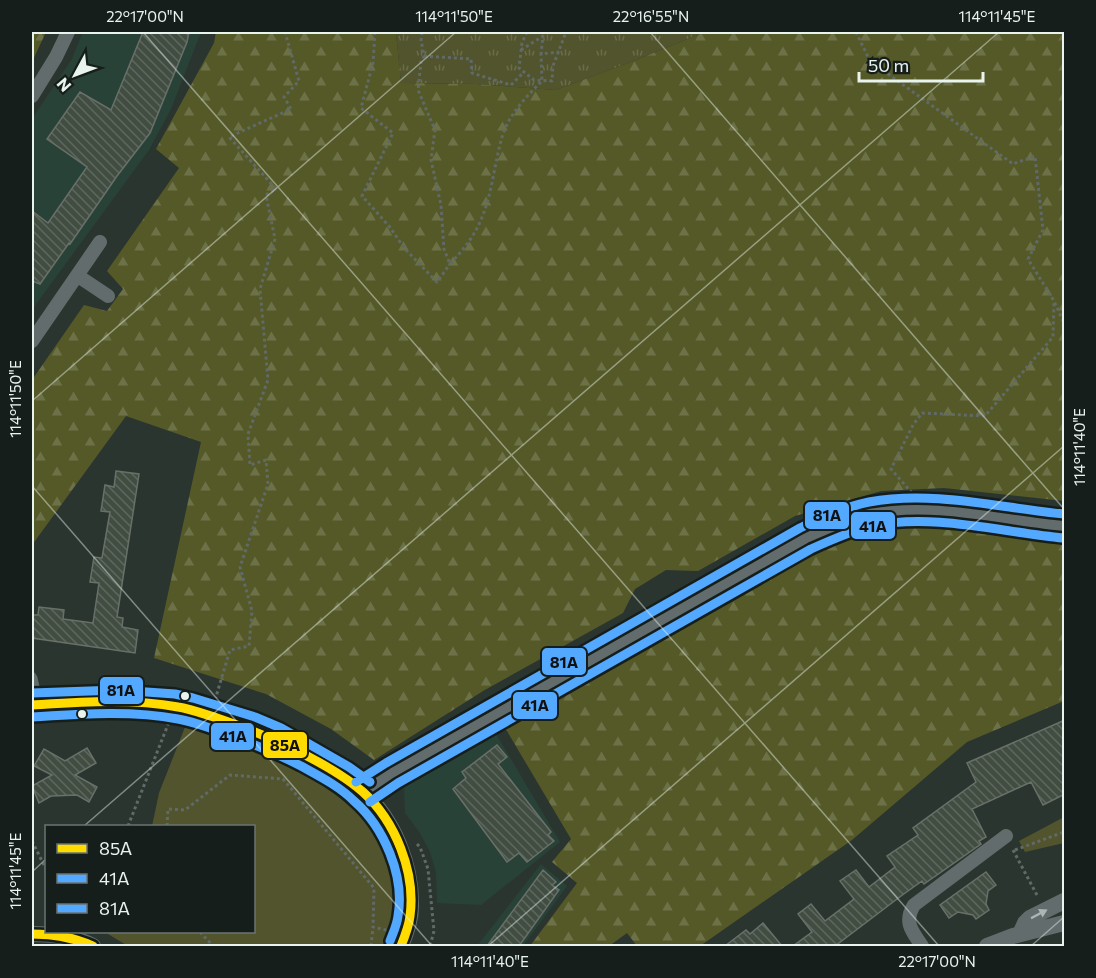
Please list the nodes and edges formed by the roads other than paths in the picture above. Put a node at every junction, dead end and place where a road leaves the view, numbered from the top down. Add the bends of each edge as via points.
1 (68, 32) edge
2 (32, 96) edge
3 (100, 242) dead end
4 (78, 276) junction
5 (108, 296) dead end
6 (32, 341) edge
7 (1065, 525) edge
8 (32, 675) edge
9 (36, 705) edge
10 (363, 792) junction
11 (1006, 836) dead end
12 (1065, 901) edge
13 (1065, 923) edge
14 (32, 924) edge
15 (32, 934) edge
16 (1020, 934) junction
17 (396, 942) edge
18 (93, 946) edge
19 (922, 946) edge
20 (987, 946) edge

1 - 2 street
3 - 4 street
4 - 5 street
4 - 6 street
7 - 10 street via 910,510 841,523 806,538 461,741 392,773
8 - 9 lane
9 - 10 street via 117,702 189,709 276,739
10 - 17 street via 397,837 408,875 409,923
11 - 19 street via 914,906 910,926
16 -> 12 street via 1030,918
13 - 16 street
14 - 15 lane
15 - 18 street via 61,935
16 - 20 street

